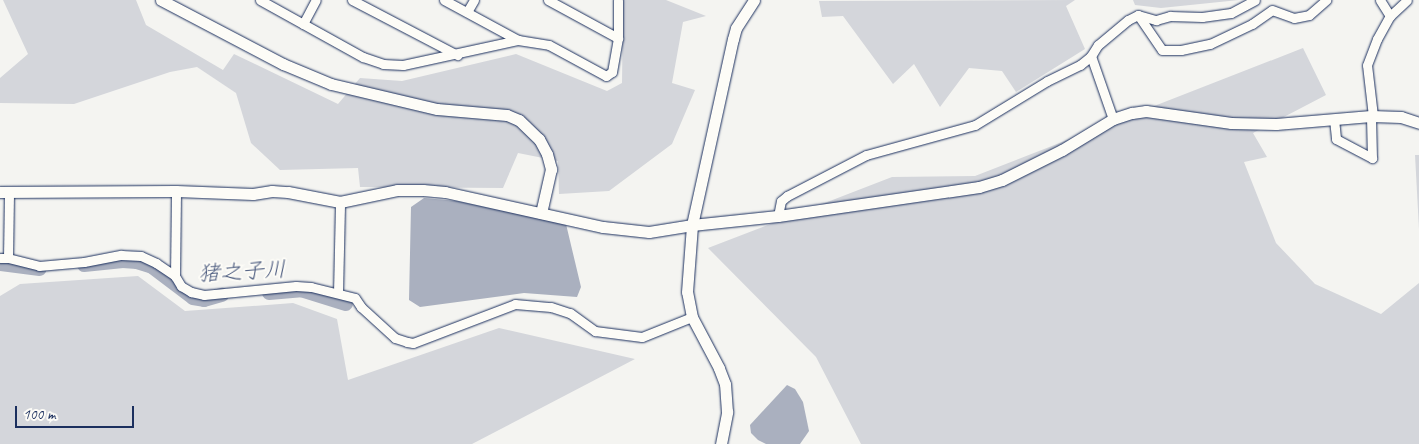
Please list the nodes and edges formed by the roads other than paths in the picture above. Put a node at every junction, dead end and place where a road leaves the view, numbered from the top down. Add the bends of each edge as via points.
1 (161, 0) edge
2 (260, 0) edge
3 (316, 0) edge
4 (352, 0) edge
5 (444, 0) edge
6 (474, 0) edge
7 (548, 0) edge
8 (618, 0) edge
9 (754, 0) edge
10 (1256, 0) edge
11 (1326, 0) edge
12 (1380, 0) edge
13 (1407, 0) edge
14 (467, 12) junction
15 (1138, 15) junction
16 (1390, 16) junction
17 (303, 24) junction
18 (618, 38) junction
19 (518, 40) junction
20 (457, 54) junction
21 (1091, 56) junction
22 (1372, 116) junction
23 (1113, 119) junction
24 (1334, 119) junction
25 (1419, 123) edge
26 (5, 192) edge
27 (176, 192) junction
28 (340, 202) junction
29 (542, 213) junction
30 (778, 216) junction
31 (692, 225) junction
32 (4, 258) edge
33 (175, 276) junction
34 (338, 294) junction
35 (692, 317) junction
36 (721, 444) edge

1 - 29 street via 283,64 331,84 437,110 507,115 519,120 539,139 551,169
2 - 17 street
3 - 17 street
4 - 20 street
5 - 14 street
6 - 14 street
7 - 18 street
8 - 18 street
9 - 31 street via 736,28
10 - 15 street via 1231,12 1202,17 1170,16 1156,20
11 - 15 street via 1308,15 1294,18 1272,10 1252,24 1210,44 1181,50 1162,50
12 - 16 street
13 - 16 street
14 - 19 street
15 - 21 street via 1098,45
16 - 22 street via 1376,39 1367,65
17 - 20 street via 363,57 383,64 403,65
18 - 19 street via 612,72 606,76 550,45
19 - 20 street
21 - 23 street
21 - 30 street via 975,125 866,155 787,196 781,201
22 - 24 street
22 - 24 street via 1372,158 1336,139
22 - 25 street via 1401,117
23 - 24 street via 1146,111 1230,123 1276,124
23 - 30 street via 1062,150 1002,180 979,187
26 - 27 street
26 - 32 street
27 - 28 street via 253,194 272,191
27 - 33 street
28 - 29 street via 397,190 422,190
28 - 34 street
29 - 31 street via 628,231 650,232
30 - 31 street
31 - 35 street via 687,292
32 - 33 street via 39,266 122,255 141,256
33 - 34 street via 181,286 204,295 296,286
34 - 35 street via 355,298 395,338 413,343 515,304 551,307 570,313 595,331 642,337
35 - 36 street via 725,384 726,412

